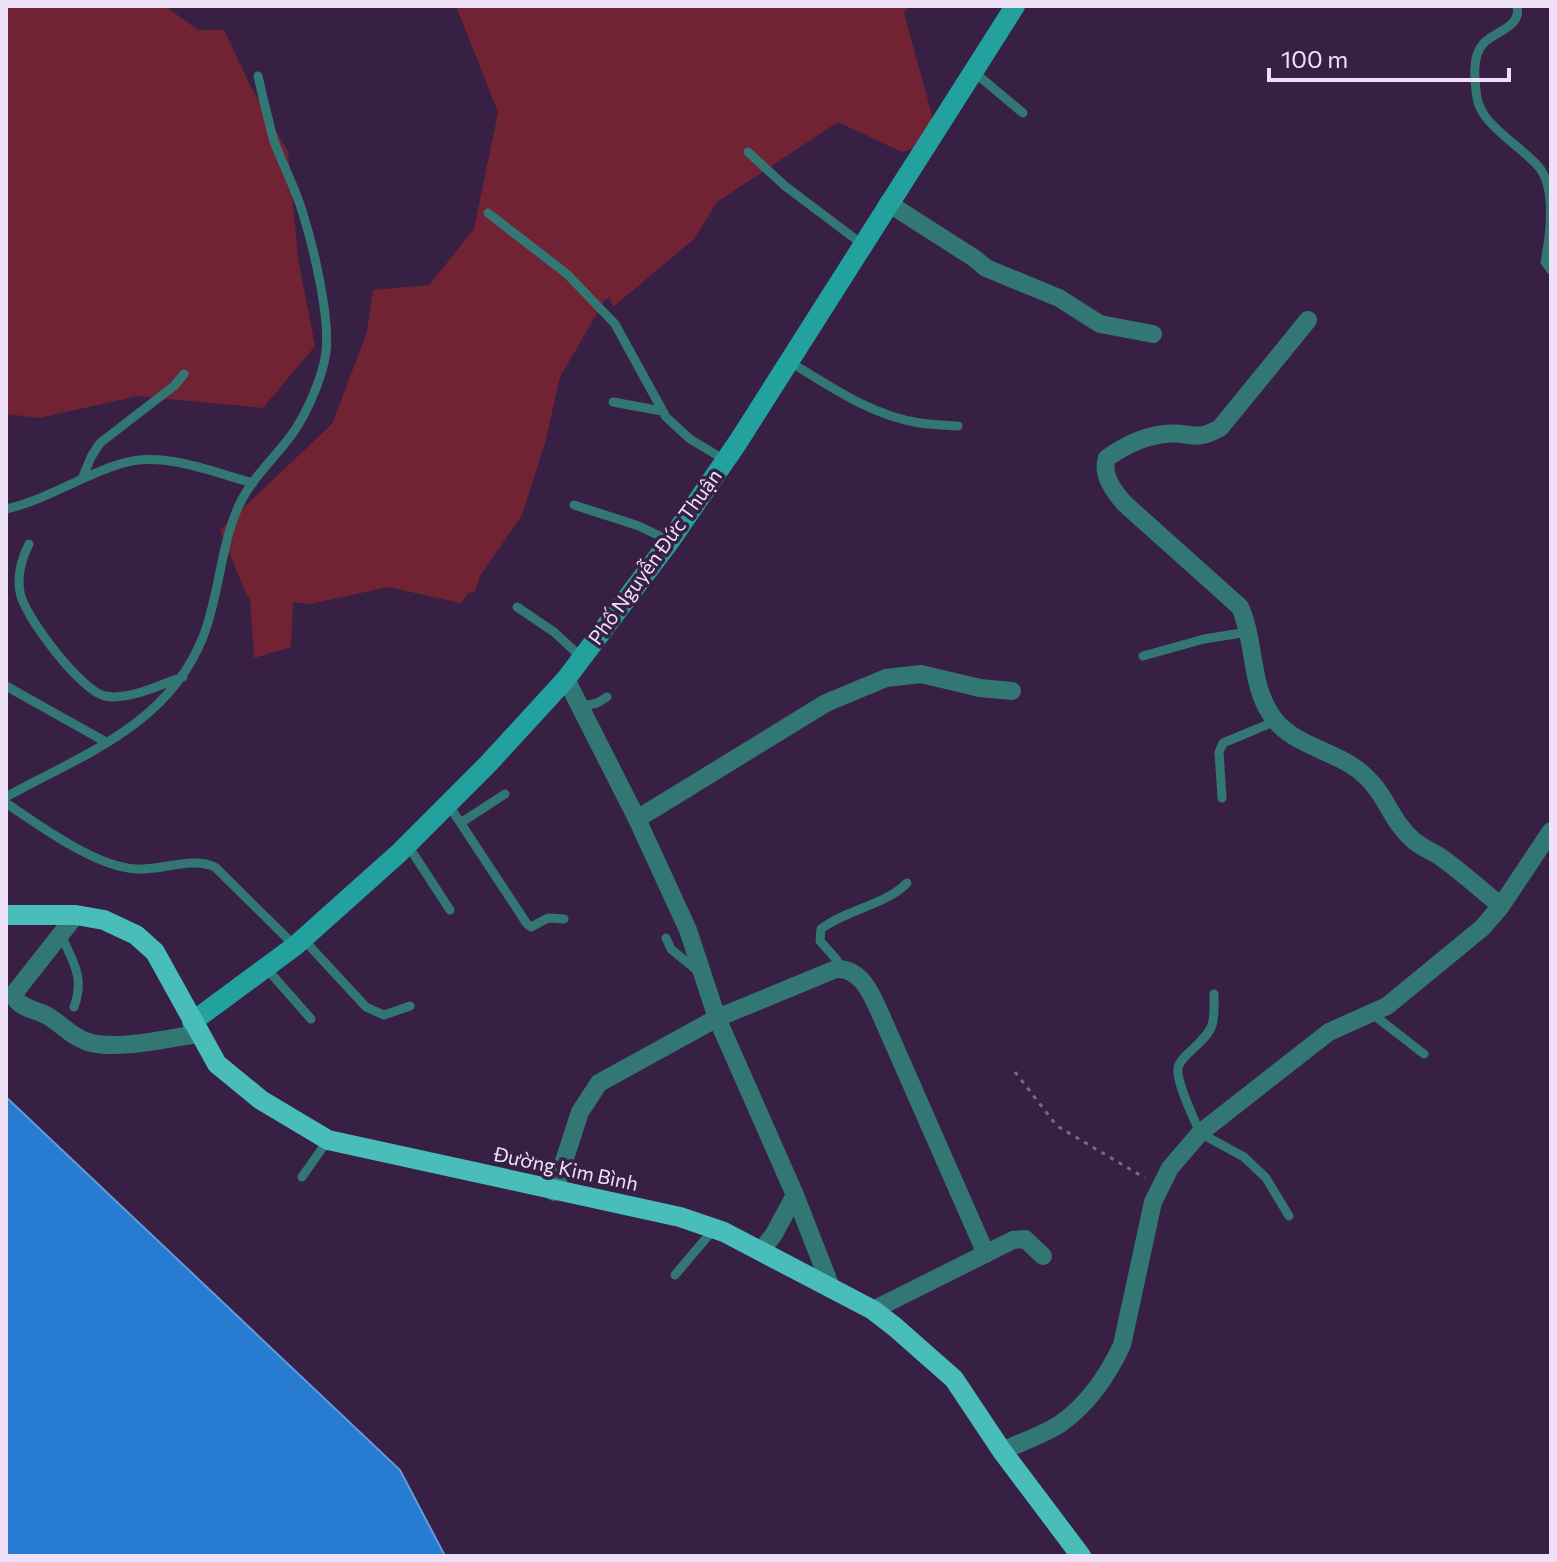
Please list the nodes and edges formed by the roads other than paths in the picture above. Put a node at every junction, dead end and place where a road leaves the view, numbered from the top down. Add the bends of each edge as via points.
1 (1015, 6) edge
2 (1517, 6) edge
3 (974, 72) junction
4 (258, 76) dead end
5 (1023, 113) dead end
6 (748, 152) dead end
7 (888, 203) junction
8 (488, 213) dead end
9 (862, 244) junction
10 (1551, 270) edge
11 (1308, 320) dead end
12 (1153, 334) dead end
13 (790, 362) junction
14 (184, 374) dead end
15 (613, 402) dead end
16 (662, 411) junction
17 (958, 426) dead end
18 (725, 460) junction
19 (82, 479) junction
20 (253, 483) junction
21 (574, 505) dead end
22 (6, 509) edge
23 (670, 541) junction
24 (29, 544) dead end
25 (517, 607) dead end
26 (1248, 632) junction
27 (1143, 656) dead end
28 (582, 658) junction
29 (183, 677) junction
30 (566, 679) junction
31 (6, 686) edge
32 (1012, 691) dead end
33 (607, 697) dead end
34 (580, 707) junction
35 (1276, 721) junction
36 (106, 742) junction
37 (505, 794) dead end
38 (1222, 798) dead end
39 (6, 800) edge
40 (448, 804) junction
41 (637, 819) junction
42 (462, 822) junction
43 (1551, 831) edge
44 (407, 844) junction
45 (907, 883) dead end
46 (1501, 906) junction
47 (450, 910) dead end
48 (6, 915) edge
49 (76, 915) junction
50 (564, 919) dead end
51 (61, 935) junction
52 (666, 938) dead end
53 (299, 942) junction
54 (267, 969) junction
55 (836, 969) junction
56 (703, 975) junction
57 (1214, 994) dead end
58 (410, 1006) dead end
59 (74, 1007) dead end
60 (1371, 1013) junction
61 (717, 1018) junction
62 (311, 1019) dead end
63 (196, 1028) junction
64 (1424, 1054) dead end
65 (1200, 1133) junction
66 (328, 1140) junction
67 (302, 1177) dead end
68 (554, 1192) junction
69 (795, 1195) junction
70 (1289, 1216) dead end
71 (714, 1229) junction
72 (761, 1251) junction
73 (986, 1254) junction
74 (1043, 1256) dead end
75 (675, 1275) dead end
76 (831, 1287) junction
77 (873, 1310) junction
78 (1002, 1451) junction
79 (1081, 1556) edge

1 - 3 street, Phố Nguyễn Đức Thuận
2 - 10 lane via 1516,20 1481,45 1475,65 1477,95 1489,123 1545,177 1550,203 1545,262
3 - 5 lane
3 - 7 street, Phố Nguyễn Đức Thuận
4 - 20 lane via 274,141 303,214 326,352 295,430
6 - 9 lane
7 - 9 street, Phố Nguyễn Đức Thuận
7 - 12 street via 996,274 1059,298 1100,324
8 - 16 lane via 567,274 615,324
9 - 13 street, Phố Nguyễn Đức Thuận
11 - 26 street via 1220,428 1204,437 1148,437 1118,450 1104,465 1125,504 1240,607
13 - 17 lane via 889,416
13 - 18 street, Phố Nguyễn Đức Thuận
14 - 19 lane via 100,443
15 - 16 lane
16 - 18 lane via 690,439
18 - 23 street, Phố Nguyễn Đức Thuận
19 - 20 lane via 123,462 161,461
19 - 22 lane
20 - 29 lane via 240,503 203,636
21 - 23 lane
23 - 28 street, Phố Nguyễn Đức Thuận
24 - 29 lane via 22,557 19,589 24,608 84,685 103,696 126,695
25 - 28 lane
26 - 27 lane
26 - 35 street via 1262,696
28 - 30 street, Phố Nguyễn Đức Thuận
29 - 36 lane via 136,725
30 - 34 street
30 - 40 street, Phố Nguyễn Đức Thuận
31 - 36 lane
32 - 41 street via 921,674 886,678 826,703
33 - 34 lane
34 - 41 street
35 - 38 lane via 1223,743
35 - 46 street via 1301,742 1362,773 1377,786 1411,838
36 - 39 lane
37 - 42 lane
39 - 53 lane via 110,866 148,869 205,862
40 - 42 lane
40 - 44 street, Phố Nguyễn Đức Thuận
41 - 56 street
42 - 50 lane via 527,924
43 - 46 street
44 - 47 lane
44 - 53 street, Phố Nguyễn Đức Thuận
45 - 55 lane via 890,897 821,929 820,941 837,960
46 - 60 street via 1458,950
48 - 49 main road, Đường Kim Bình
49 - 51 street
49 - 63 main road, Đường Kim Bình via 119,926 155,952
51 - 59 lane via 78,974
51 - 63 street via 16,991 19,1005 89,1043 116,1044
52 - 56 lane via 671,949
53 - 54 street, Phố Nguyễn Đức Thuận
53 - 58 lane via 366,1007 384,1015
54 - 62 lane
54 - 63 street, Phố Nguyễn Đức Thuận
55 - 61 street
55 - 73 street via 866,985
56 - 61 street
57 - 65 lane via 1208,1034 1178,1067
60 - 64 lane
60 - 65 street via 1329,1032
61 - 68 street via 599,1083 580,1112
61 - 69 street
63 - 66 main road, Đường Kim Bình via 228,1074
65 - 70 lane via 1244,1157 1266,1178
65 - 78 street via 1159,1186 1122,1345 1112,1367 1060,1424
66 - 67 lane
66 - 68 main road, Đường Kim Bình
68 - 71 main road, Đường Kim Bình via 680,1217
69 - 72 street
69 - 76 street
71 - 72 main road, Đường Kim Bình
71 - 75 lane
72 - 76 main road, Đường Kim Bình
73 - 74 street via 1025,1239
73 - 77 street
76 - 77 main road, Đường Kim Bình
77 - 78 main road, Đường Kim Bình via 954,1379
78 - 79 main road, Đường Kim Bình

